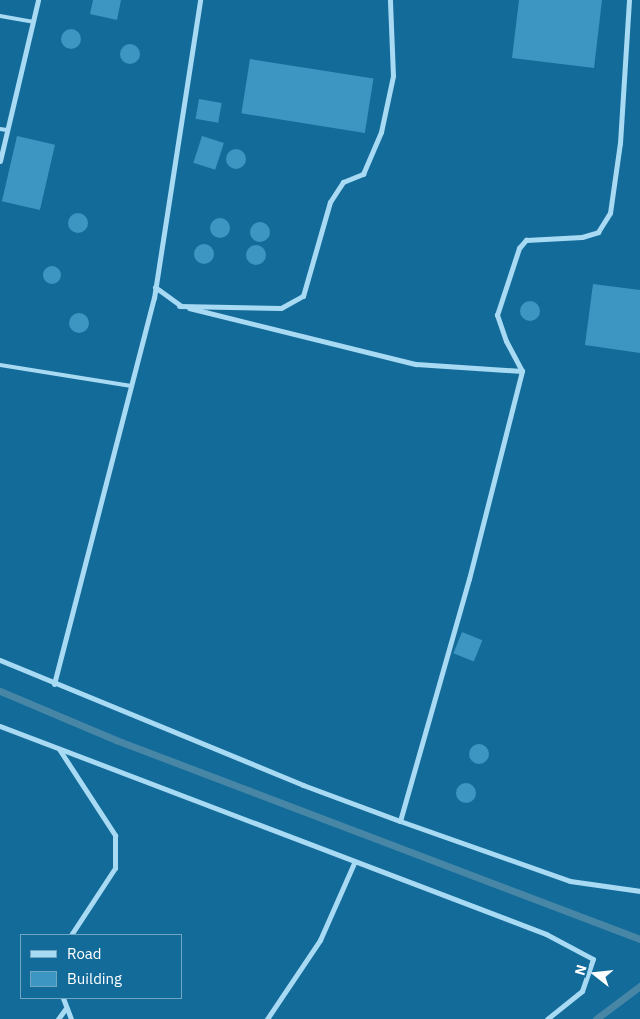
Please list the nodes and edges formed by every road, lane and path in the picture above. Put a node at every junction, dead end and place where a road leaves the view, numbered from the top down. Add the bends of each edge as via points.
1 (38, 0) edge
2 (200, 0) edge
3 (390, 0) edge
4 (629, 0) edge
5 (0, 16) edge
6 (33, 22) junction
7 (0, 129) edge
8 (7, 130) junction
9 (0, 160) edge
10 (155, 287) junction
11 (179, 306) junction
12 (0, 365) edge
13 (522, 371) junction
14 (131, 386) junction
15 (0, 660) edge
16 (54, 684) junction
17 (0, 726) edge
18 (59, 749) junction
19 (400, 821) junction
20 (354, 863) junction
21 (640, 891) edge
22 (72, 934) edge
23 (64, 999) edge
24 (66, 1008) junction
25 (58, 1019) edge
26 (71, 1019) edge
27 (267, 1019) edge
28 (547, 1019) edge

1 - 6 street
2 - 10 street
3 - 11 street via 393,76 381,132 363,174 343,182 330,202 303,296 281,308
4 - 13 street via 620,143 610,213 598,232 582,237 526,240 518,248 497,315
5 - 6 lane
6 - 8 street
7 - 8 lane
8 - 9 street
10 - 11 street
10 - 14 street
11 - 13 street via 416,364
12 - 14 lane
13 - 19 street via 469,579
14 - 16 street
15 - 16 street
16 - 19 street
17 - 18 street
18 - 20 street
18 - 22 street via 114,835 115,868
19 - 21 street via 570,880
20 - 27 street via 320,940
20 - 28 street via 546,934 593,959 582,991
23 - 24 street
24 - 25 street
24 - 26 street

